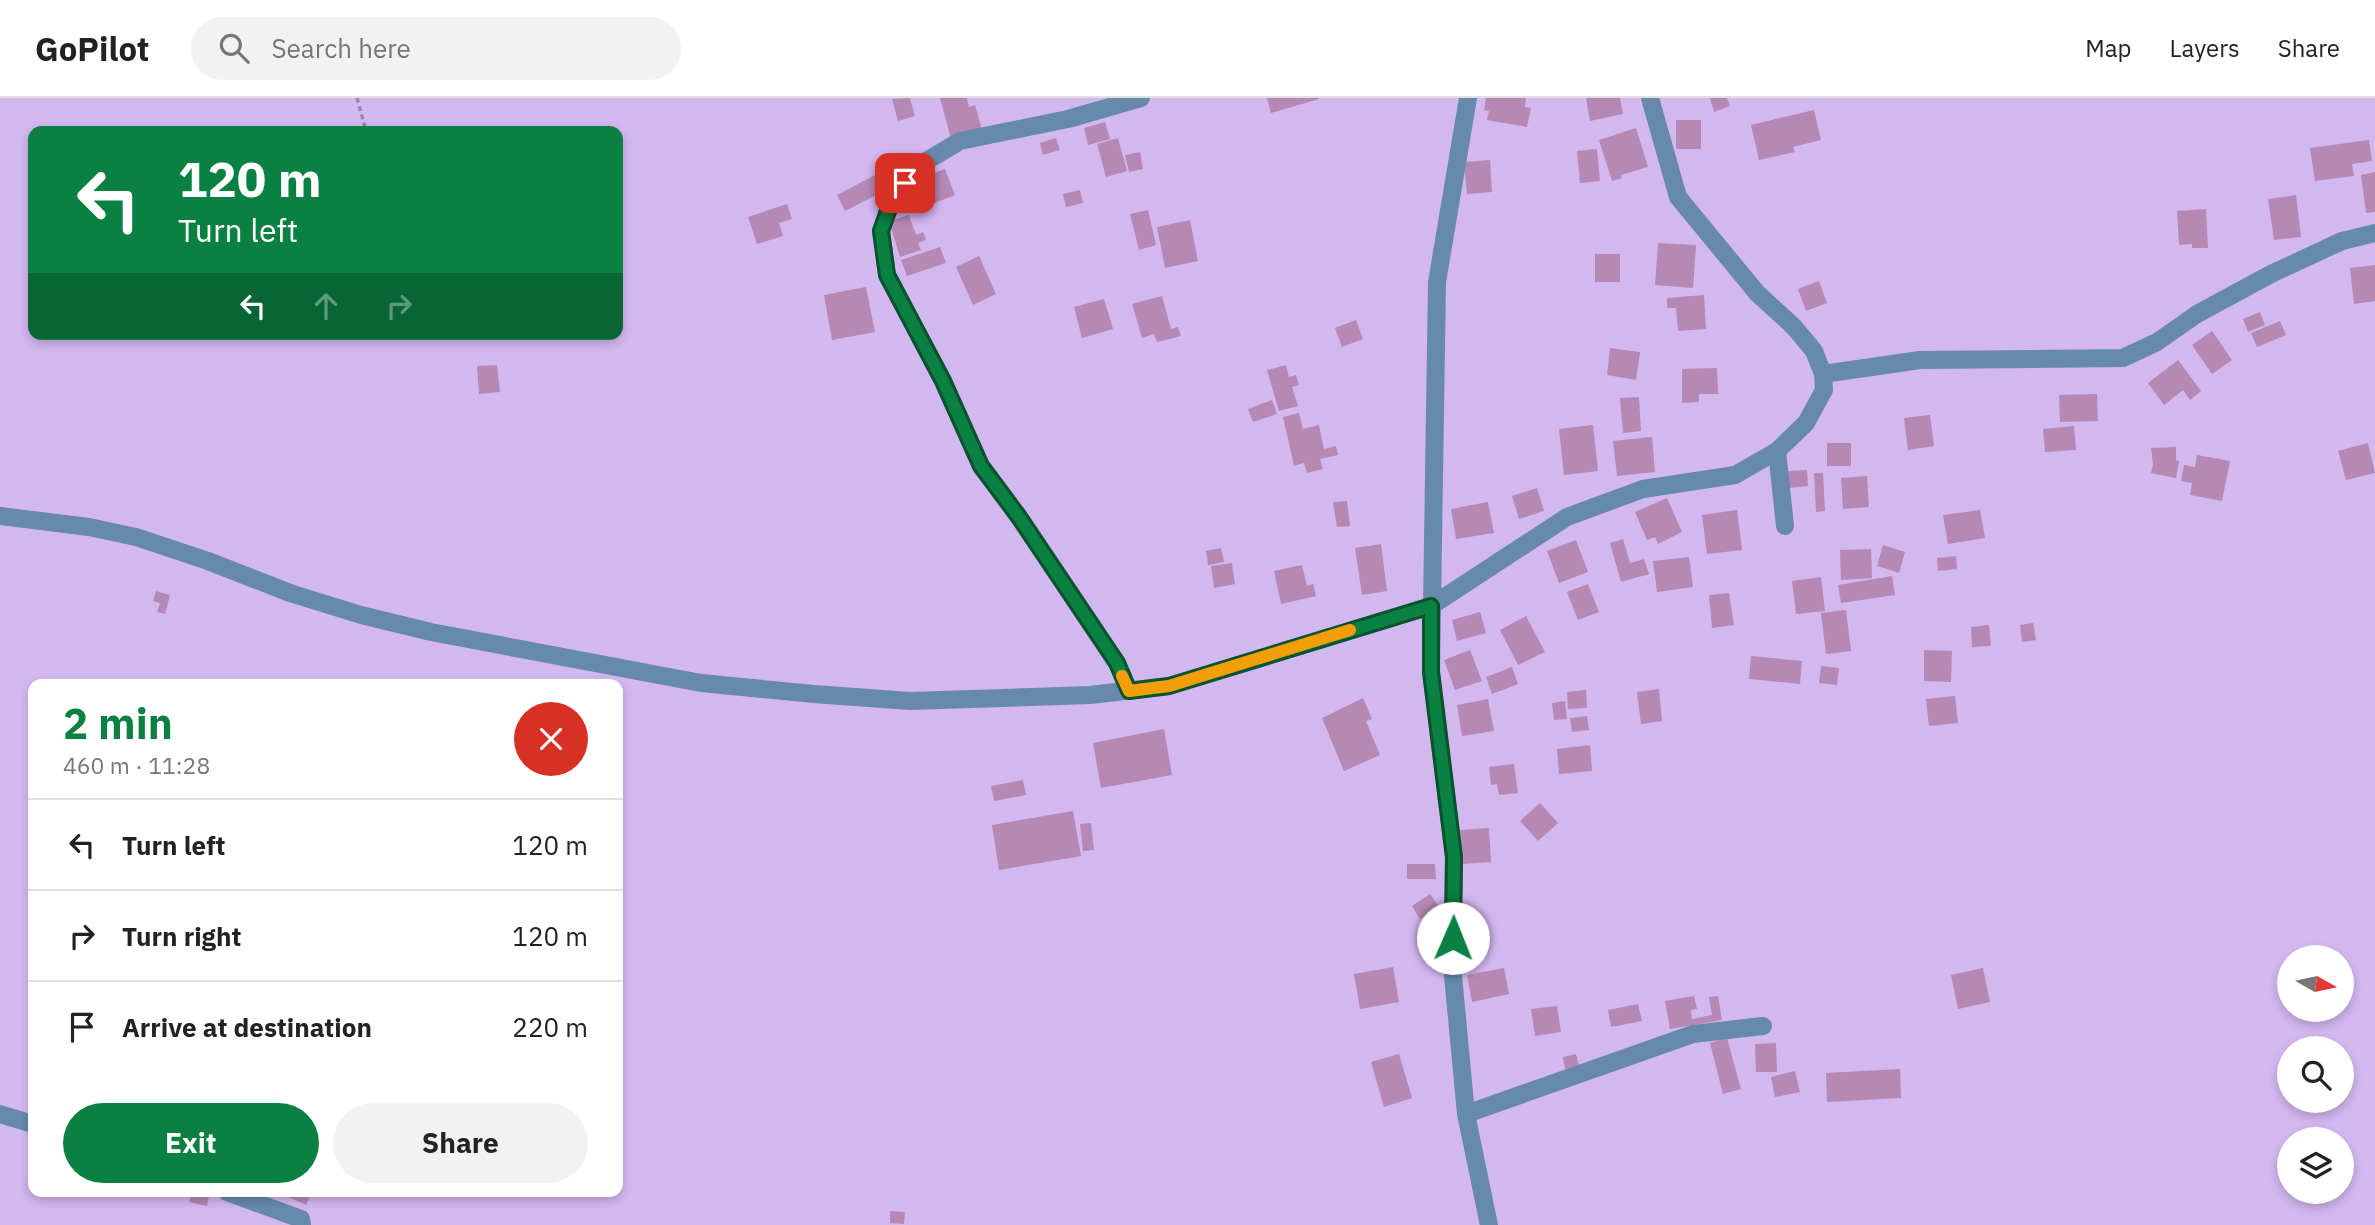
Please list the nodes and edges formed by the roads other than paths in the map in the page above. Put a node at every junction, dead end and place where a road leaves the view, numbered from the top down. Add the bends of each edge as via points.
1 (1141, 98) edge
2 (1468, 98) edge
3 (1650, 98) edge
4 (2375, 233) edge
5 (1823, 374) junction
6 (1777, 451) junction
7 (0, 516) edge
8 (1785, 526) dead end
9 (1431, 606) junction
10 (1129, 691) junction
11 (1763, 1026) dead end
12 (0, 1114) edge
13 (1466, 1114) junction
14 (28, 1122) edge
15 (241, 1197) edge
16 (302, 1225) edge
17 (1489, 1225) edge

1 - 10 street via 1068,119 960,141 918,166 892,200 881,231 887,275 981,466 1117,663
2 - 9 street via 1437,282
3 - 5 street via 1678,197 1757,293 1814,351
4 - 5 street via 2342,241 2271,274 2123,358 1920,360
5 - 6 street via 1824,390 1806,423
6 - 8 street
6 - 9 street via 1735,475 1643,489 1567,517
7 - 10 street via 136,537 290,593 431,632 701,682 910,701
9 - 10 street via 1169,686
9 - 13 street via 1431,672 1454,857 1452,965
11 - 13 street via 1693,1034
12 - 14 street
13 - 17 street
15 - 16 street via 301,1219

